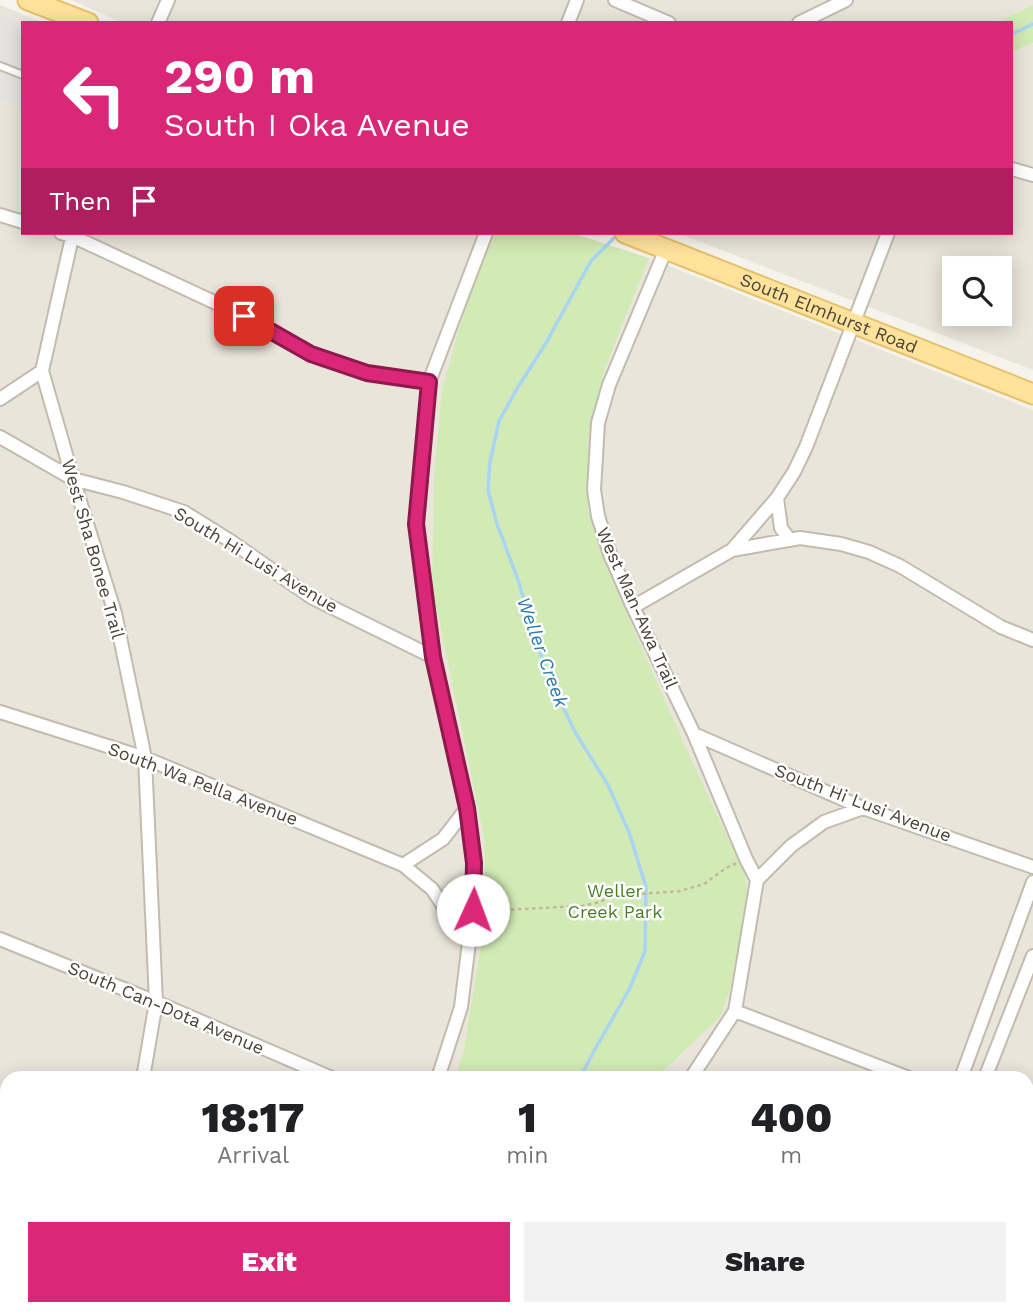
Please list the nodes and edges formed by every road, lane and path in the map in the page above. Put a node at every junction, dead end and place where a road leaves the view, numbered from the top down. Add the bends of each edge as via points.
1 (28, 0) edge
2 (168, 0) edge
3 (577, 0) edge
4 (615, 0) edge
5 (846, 0) edge
6 (83, 21) edge
7 (159, 21) edge
8 (569, 21) edge
9 (664, 21) edge
10 (803, 21) edge
11 (0, 66) edge
12 (21, 74) edge
13 (1013, 169) edge
14 (1033, 175) edge
15 (0, 215) edge
16 (21, 221) edge
17 (69, 235) edge
18 (71, 235) edge
19 (485, 235) edge
20 (630, 235) edge
21 (887, 235) edge
22 (657, 245) junction
23 (854, 323) junction
24 (42, 371) junction
25 (429, 382) junction
26 (1033, 394) edge
27 (0, 399) edge
28 (0, 437) edge
29 (73, 479) junction
30 (777, 498) junction
31 (790, 540) junction
32 (732, 550) junction
33 (633, 607) junction
34 (1033, 640) edge
35 (433, 657) junction
36 (0, 712) edge
37 (694, 734) junction
38 (145, 758) junction
39 (467, 808) junction
40 (863, 808) junction
41 (747, 859) junction
42 (403, 864) junction
43 (1033, 867) edge
44 (757, 880) junction
45 (1033, 882) edge
46 (473, 910) junction
47 (0, 939) edge
48 (469, 944) junction
49 (1033, 956) edge
50 (156, 1002) junction
51 (735, 1011) junction
52 (144, 1071) edge
53 (316, 1071) edge
54 (440, 1071) edge
55 (696, 1071) edge
56 (891, 1071) edge
57 (964, 1071) edge
58 (988, 1071) edge

1 - 6 main road
2 - 7 street
3 - 8 street
4 - 9 street
5 - 10 street
11 - 12 lane
13 - 14 street
15 - 16 street
17 - 24 street, West Sha Bonee Trail
18 - 25 street via 244,316 311,354 367,373
19 - 25 street
20 - 22 main road, South Elmhurst Road
21 - 23 street
22 - 23 main road, South Elmhurst Road
22 - 33 street, West Man-Awa Trail via 609,385 595,453 598,516
23 - 26 main road, South Elmhurst Road
23 - 30 street via 806,447
24 - 27 street
24 - 29 street, West Sha Bonee Trail
25 - 35 street via 416,524
28 - 29 street, South Hi Lusi Avenue
29 - 35 street, South Hi Lusi Avenue via 184,512 311,597
29 - 38 street, West Sha Bonee Trail via 115,613
30 - 31 street via 781,528
30 - 32 street
31 - 32 street
31 - 34 street via 841,544 869,552 1000,627
32 - 33 street
33 - 37 street, West Man-Awa Trail
35 - 39 street
36 - 38 street, South Wa Pella Avenue
37 - 40 street, South Hi Lusi Avenue
37 - 41 street, West Man-Awa Trail
38 - 42 street, South Wa Pella Avenue
38 - 50 street, West Sha Bonee Trail
39 - 42 street via 443,839
39 - 46 street via 474,863
40 - 43 street, South Hi Lusi Avenue
40 - 44 street via 824,822
41 - 44 street, West Man-Awa Trail
41 - 46 path via 704,884 680,891 622,895 582,906
42 - 48 street, South Wa Pella Avenue via 432,889
44 - 51 street
45 - 57 street
46 - 48 street
47 - 50 street, South Can-Dota Avenue
48 - 54 street via 461,1007
49 - 58 street
50 - 52 street, West Sha Bonee Trail
50 - 53 street, South Can-Dota Avenue
51 - 55 street
51 - 56 street

